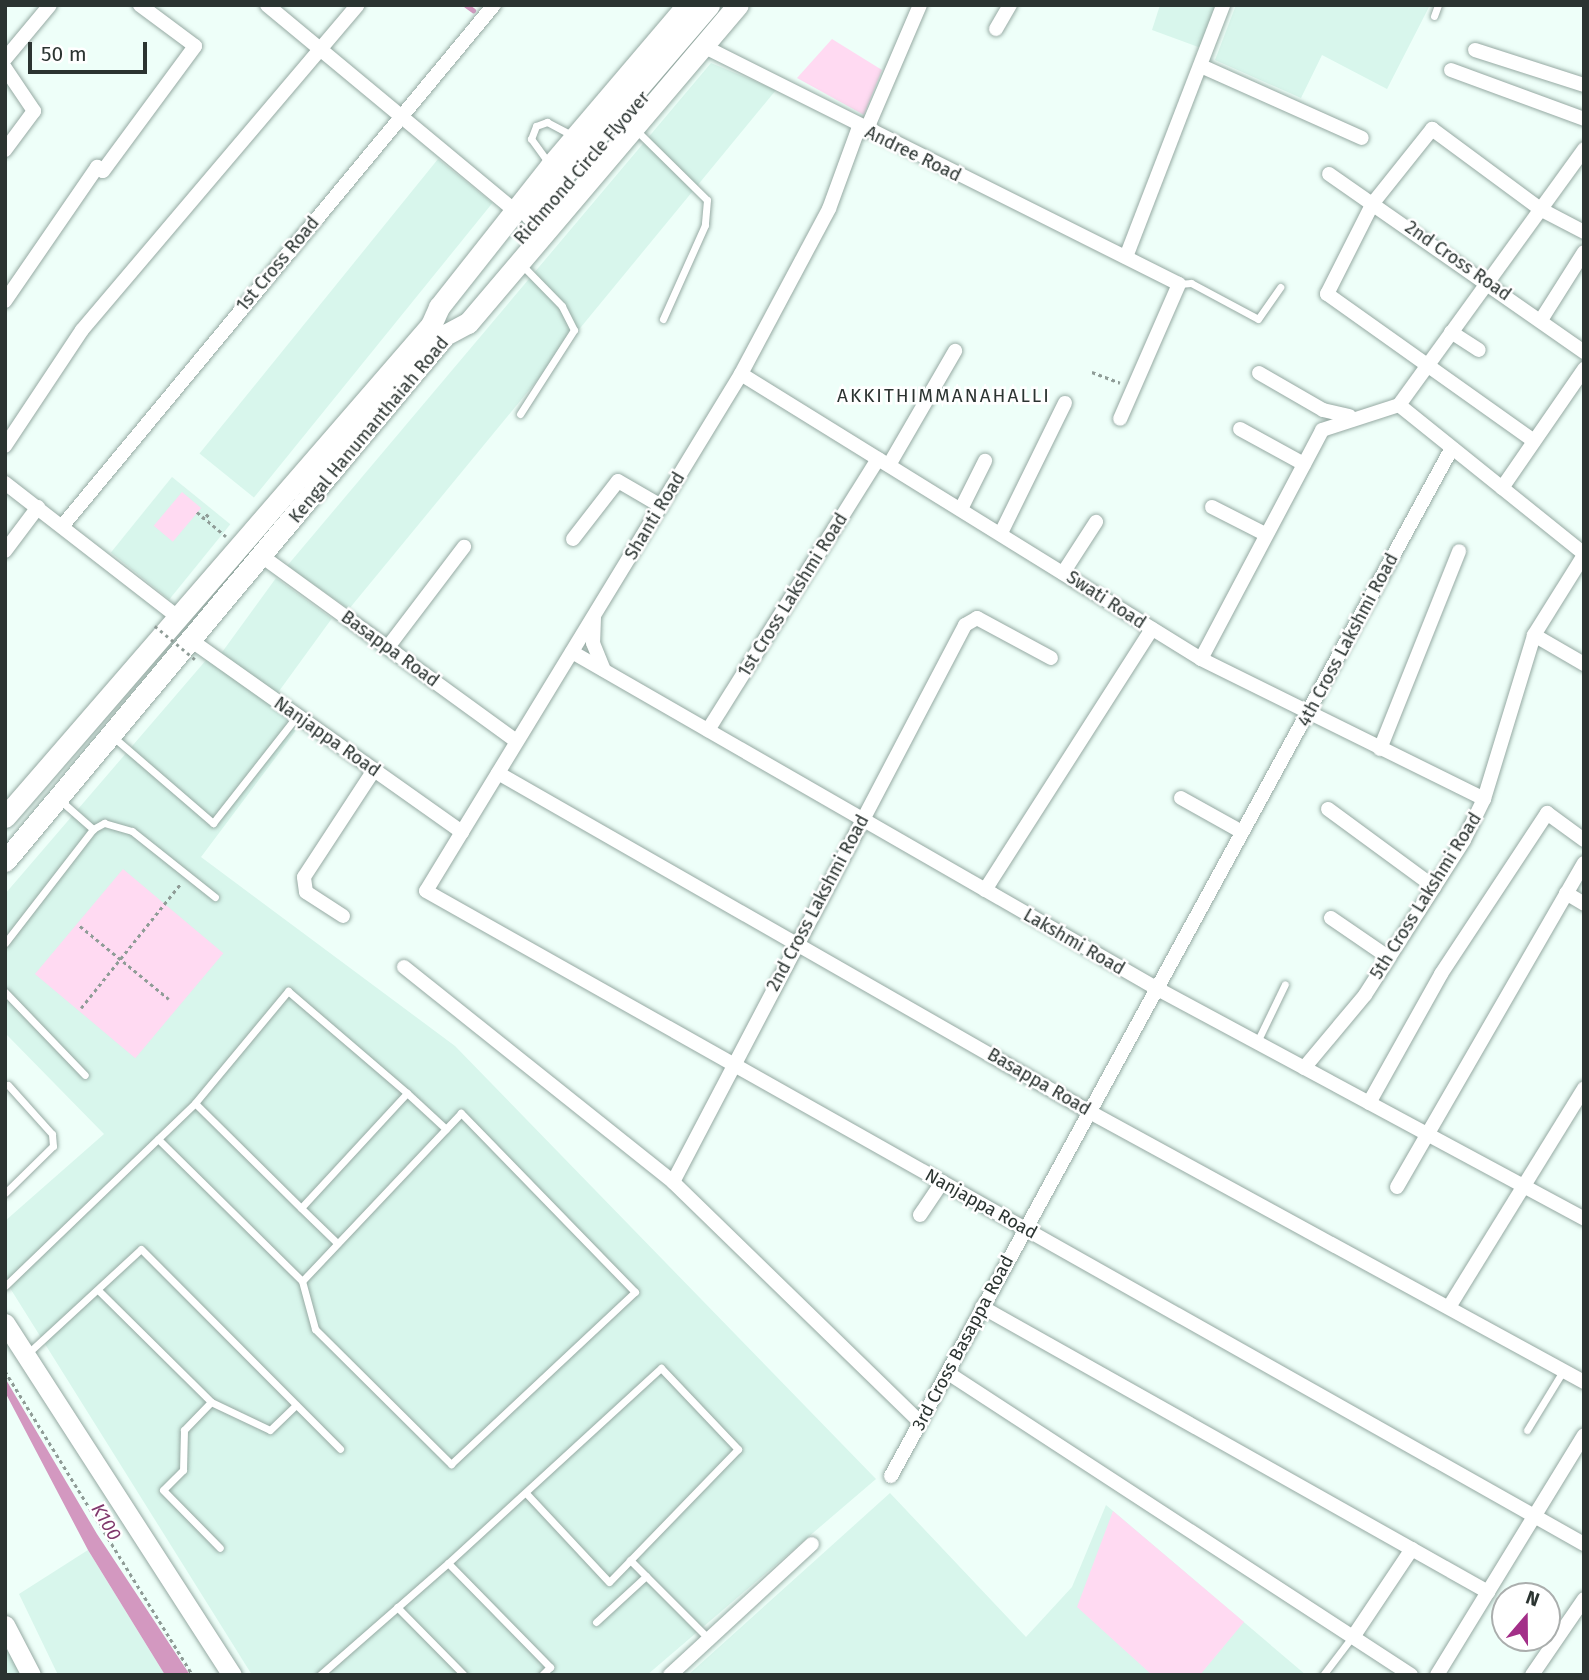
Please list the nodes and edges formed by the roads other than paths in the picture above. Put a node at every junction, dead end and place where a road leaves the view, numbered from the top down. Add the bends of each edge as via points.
1 (50, 5) edge
2 (140, 5) edge
3 (358, 5) edge
4 (494, 5) edge
5 (688, 5) edge
6 (709, 5) edge
7 (723, 5) edge
8 (738, 5) edge
9 (920, 5) edge
10 (1010, 5) edge
11 (1223, 5) edge
12 (1438, 5) edge
13 (269, 6) edge
14 (1434, 16) dead end
15 (996, 30) dead end
16 (5, 32) edge
17 (18, 42) junction
18 (703, 46) junction
19 (1475, 50) dead end
20 (318, 52) junction
21 (5, 59) edge
22 (1201, 66) junction
23 (5, 68) edge
24 (1451, 70) dead end
25 (1584, 85) edge
26 (401, 119) junction
27 (1584, 119) edge
28 (631, 126) junction
29 (862, 129) junction
30 (574, 138) junction
31 (1362, 138) dead end
32 (1584, 149) edge
33 (5, 150) edge
34 (551, 165) junction
35 (1329, 174) dead end
36 (1373, 203) junction
37 (1540, 209) junction
38 (515, 211) junction
39 (1584, 232) edge
40 (1584, 252) edge
41 (1126, 257) junction
42 (519, 262) junction
43 (1489, 281) junction
44 (1179, 284) junction
45 (1280, 287) dead end
46 (5, 301) edge
47 (456, 308) junction
48 (663, 318) dead end
49 (1541, 320) junction
50 (438, 330) junction
51 (1451, 332) junction
52 (1479, 350) dead end
53 (955, 351) dead end
54 (1584, 352) edge
55 (1428, 364) junction
56 (1584, 369) edge
57 (1259, 373) dead end
58 (741, 374) junction
59 (1065, 403) dead end
60 (1399, 405) junction
61 (520, 414) dead end
62 (1350, 417) junction
63 (1120, 419) dead end
64 (1240, 429) dead end
65 (1534, 441) junction
66 (5, 446) edge
67 (1451, 448) junction
68 (985, 461) dead end
69 (884, 462) junction
70 (1304, 464) junction
71 (5, 483) edge
72 (1502, 488) junction
73 (661, 506) junction
74 (38, 507) junction
75 (1212, 507) dead end
76 (961, 509) junction
77 (1097, 522) dead end
78 (64, 524) junction
79 (1001, 533) junction
80 (1265, 534) junction
81 (573, 539) dead end
82 (464, 548) dead end
83 (5, 551) edge
84 (1459, 551) dead end
85 (1584, 554) edge
86 (263, 557) junction
87 (1063, 573) junction
88 (594, 616) junction
89 (178, 617) junction
90 (1152, 629) junction
91 (1534, 635) junction
92 (388, 647) junction
93 (572, 652) junction
94 (195, 658) junction
95 (1051, 658) dead end
96 (1202, 659) junction
97 (1584, 664) edge
98 (604, 670) junction
99 (1309, 713) junction
100 (297, 716) junction
101 (708, 730) junction
102 (111, 735) junction
103 (516, 741) junction
104 (1380, 749) junction
105 (374, 770) junction
106 (498, 772) junction
107 (58, 798) junction
108 (1181, 798) dead end
109 (1484, 799) junction
110 (1328, 809) dead end
111 (5, 817) edge
112 (861, 822) junction
113 (93, 829) junction
114 (462, 832) junction
115 (1242, 832) junction
116 (1584, 840) edge
117 (5, 861) edge
118 (1584, 863) edge
119 (1434, 887) junction
120 (985, 890) junction
121 (426, 891) joint
122 (1566, 893) junction
123 (215, 897) dead end
124 (1584, 904) edge
125 (343, 916) dead end
126 (1331, 918) dead end
127 (5, 943) edge
128 (796, 943) junction
129 (1388, 957) junction
130 (404, 967) dead end
131 (1285, 984) dead end
132 (1154, 988) junction
133 (5, 992) edge
134 (1256, 1042) junction
135 (732, 1068) junction
136 (1304, 1068) junction
137 (85, 1075) dead end
138 (8, 1085) dead end
139 (1584, 1088) edge
140 (407, 1093) junction
141 (195, 1103) junction
142 (1369, 1103) junction
143 (1088, 1111) junction
144 (446, 1129) junction
145 (1429, 1135) junction
146 (158, 1139) junction
147 (673, 1182) junction
148 (942, 1182) junction
149 (1524, 1186) junction
150 (1397, 1187) dead end
151 (5, 1194) edge
152 (301, 1208) junction
153 (920, 1215) dead end
154 (1584, 1219) edge
155 (1025, 1228) junction
156 (337, 1243) junction
157 (302, 1281) junction
158 (5, 1286) edge
159 (98, 1290) junction
160 (982, 1307) junction
161 (1450, 1307) junction
162 (5, 1323) edge
163 (26, 1356) junction
164 (1563, 1371) junction
165 (948, 1373) junction
166 (1584, 1382) edge
167 (211, 1402) junction
168 (296, 1405) junction
169 (920, 1422) junction
170 (1527, 1430) dead end
171 (1584, 1435) edge
172 (340, 1449) dead end
173 (891, 1476) dead end
174 (526, 1493) junction
175 (1538, 1516) junction
176 (811, 1544) dead end
177 (1584, 1544) edge
178 (220, 1548) dead end
179 (1412, 1549) junction
180 (631, 1560) junction
181 (448, 1563) junction
182 (646, 1576) junction
183 (1488, 1592) junction
184 (1584, 1599) edge
185 (397, 1607) junction
186 (596, 1622) dead end
187 (5, 1625) edge
188 (1353, 1637) junction
189 (709, 1639) junction
190 (32, 1675) edge
191 (232, 1675) edge
192 (320, 1675) edge
193 (464, 1675) edge
194 (542, 1675) edge
195 (670, 1675) edge
196 (1323, 1675) edge
197 (1411, 1675) edge
198 (1437, 1675) edge
199 (1532, 1675) edge

1 - 17 street
2 - 46 street via 195,46 103,171 97,167
3 - 20 street
4 - 26 street, 1st Cross Road
5 - 30 main road, Kengal Hanumanthaiah Road
6 - 47 main road, Richmond Circle Flyover
7 - 47 main road, Richmond Circle Flyover
8 - 18 main road, Kengal Hanumanthaiah Road
9 - 29 street, Shanti Road
10 - 15 street
11 - 22 street
12 - 14 lane
13 - 20 street
16 - 17 street
17 - 21 street
18 - 28 main road, Kengal Hanumanthaiah Road
18 - 29 street, Andree Road
19 - 25 street
20 - 26 street
20 - 66 street via 173,230 82,330
22 - 31 street
22 - 41 street
23 - 33 street via 34,111
24 - 27 street
26 - 38 street
26 - 78 street, 1st Cross Road
28 - 42 main road, Kengal Hanumanthaiah Road
28 - 48 lane via 707,200 705,225
29 - 41 street, Andree Road
29 - 58 street, Shanti Road via 829,209
30 - 34 main road, Kengal Hanumanthaiah Road
30 - 34 lane via 547,122 536,126 534,145
32 - 37 street
34 - 38 main road, Kengal Hanumanthaiah Road
35 - 36 street, 2nd Cross Road
36 - 37 street via 1432,129
36 - 43 street, 2nd Cross Road
36 - 55 street via 1327,294
37 - 39 street
37 - 43 street
38 - 50 main road, Kengal Hanumanthaiah Road
40 - 49 street
41 - 44 street, Andree Road
42 - 50 main road, Kengal Hanumanthaiah Road via 468,323
42 - 61 lane via 562,306 574,330
43 - 49 street, 2nd Cross Road
43 - 51 street
44 - 45 lane via 1191,283 1258,319
44 - 63 street
47 - 50 main road, Richmond Circle Flyover
49 - 54 street, 2nd Cross Road
50 - 86 main road, Kengal Hanumanthaiah Road
50 - 89 main road, Kengal Hanumanthaiah Road
51 - 52 street
51 - 55 street
53 - 69 street, 1st Cross Lakshmi Road
55 - 60 street
55 - 65 street
56 - 65 street
57 - 62 street via 1323,410
58 - 69 street, Swati Road
58 - 73 street, Shanti Road
59 - 79 street
60 - 62 street
60 - 67 street
62 - 70 street via 1322,430
64 - 70 street
65 - 72 street
67 - 72 street
67 - 99 street, 4th Cross Lakshmi Road
68 - 76 street
69 - 76 street, Swati Road
69 - 101 street, 1st Cross Lakshmi Road
70 - 80 street
71 - 74 street
72 - 85 street
73 - 81 street via 618,481
73 - 88 street, Shanti Road
74 - 78 street
74 - 83 street
75 - 80 street
76 - 79 street, Swati Road
77 - 87 street
78 - 89 street
79 - 87 street, Swati Road
80 - 96 street
82 - 92 street
84 - 104 street
85 - 91 street, 5th Cross Lakshmi Road
86 - 92 street, Basappa Road
86 - 94 main road, Kengal Hanumanthaiah Road
87 - 90 street, Swati Road
88 - 93 street, Shanti Road
88 - 98 street via 593,643
89 - 111 main road, Kengal Hanumanthaiah Road
90 - 96 street, Swati Road
90 - 120 street
91 - 97 street
91 - 109 street, 5th Cross Lakshmi Road
92 - 103 street, Basappa Road
93 - 98 street, Lakshmi Road
93 - 103 street, Shanti Road
94 - 100 street, Nanjappa Road
94 - 102 main road, Kengal Hanumanthaiah Road
95 - 112 street, 2nd Cross Lakshmi Road via 977,618 965,625
96 - 99 street, Swati Road
98 - 101 street, Lakshmi Road
99 - 104 street, Swati Road
99 - 115 street, 4th Cross Lakshmi Road
100 - 102 lane via 213,823
100 - 105 street, Nanjappa Road
101 - 112 street, Lakshmi Road
102 - 107 main road, Kengal Hanumanthaiah Road
103 - 106 street, Shanti Road
104 - 109 street, Swati Road
105 - 114 street, Nanjappa Road
105 - 125 street via 304,877 306,892
106 - 114 street, Shanti Road
106 - 128 street, Basappa Road
107 - 113 lane
107 - 117 main road, Kengal Hanumanthaiah Road
108 - 115 street
109 - 119 street, 5th Cross Lakshmi Road
110 - 119 street
112 - 120 street, Lakshmi Road
112 - 128 street, 2nd Cross Lakshmi Road
113 - 123 lane via 104,823 132,831
113 - 127 lane
114 - 121 street, Shanti Road
115 - 132 street, 4th Cross Lakshmi Road
116 - 142 street via 1547,813 1441,974
118 - 122 street
119 - 129 street, 5th Cross Lakshmi Road
120 - 132 street, Lakshmi Road
121 - 135 street, Nanjappa Road
122 - 124 street
122 - 145 street
126 - 129 street
128 - 135 street, 2nd Cross Lakshmi Road
128 - 143 street, Basappa Road
129 - 136 street, 5th Cross Lakshmi Road
130 - 147 street
131 - 134 lane
132 - 134 street, Lakshmi Road
132 - 143 street, 3rd Cross Basappa Road
133 - 137 lane
134 - 136 street, Lakshmi Road
135 - 147 street, 2nd Cross Lakshmi Road
135 - 148 street, Nanjappa Road
136 - 142 street, Lakshmi Road
138 - 151 lane via 52,1134 53,1146
139 - 149 street
140 - 141 lane via 288,991
140 - 144 lane
140 - 152 lane
141 - 146 lane
141 - 152 lane
142 - 145 street, Lakshmi Road
143 - 155 street, 3rd Cross Basappa Road
143 - 161 street, Basappa Road
144 - 156 lane
144 - 157 lane via 461,1113 635,1292 452,1464 315,1329
145 - 149 street, Lakshmi Road
145 - 150 street
146 - 157 lane
146 - 158 lane
147 - 169 street
148 - 153 street
148 - 155 street, Nanjappa Road
149 - 154 street, Lakshmi Road
149 - 161 street
152 - 156 lane
155 - 160 street, 3rd Cross Basappa Road
155 - 175 street, Nanjappa Road
156 - 157 lane
159 - 163 lane
159 - 167 lane
159 - 168 lane via 141,1250
160 - 165 street, 3rd Cross Basappa Road
160 - 179 street
161 - 164 street, Basappa Road
162 - 163 street
163 - 191 street
164 - 166 street, Basappa Road
164 - 170 lane
165 - 169 street, 3rd Cross Basappa Road
165 - 188 street
167 - 168 lane via 270,1430
167 - 178 lane via 184,1430 183,1470 163,1490
168 - 172 lane
169 - 173 street, 3rd Cross Basappa Road
171 - 175 street
174 - 180 lane via 609,1583
174 - 180 lane via 661,1368 738,1448
174 - 181 lane
175 - 177 street, Nanjappa Road
175 - 183 street
176 - 189 street
179 - 183 street
179 - 188 street
180 - 182 lane
181 - 185 lane
181 - 194 lane via 550,1667
182 - 186 lane
182 - 189 lane
183 - 198 street
184 - 199 street
185 - 192 lane
185 - 193 lane
187 - 190 street
188 - 196 lane
188 - 197 street
189 - 195 street

